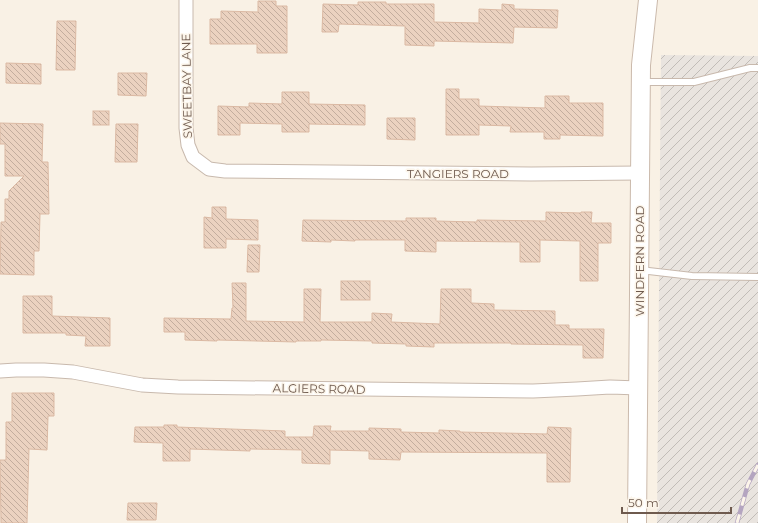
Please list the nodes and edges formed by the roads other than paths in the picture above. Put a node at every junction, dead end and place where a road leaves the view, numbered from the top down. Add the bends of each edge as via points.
1 (186, 0) edge
2 (648, 0) edge
3 (758, 68) edge
4 (641, 82) junction
5 (276, 172) joint
6 (640, 173) junction
7 (640, 270) junction
8 (758, 277) edge
9 (0, 371) edge
10 (639, 388) junction
11 (637, 523) edge

1 - 5 street, SWEETBAY LANE via 186,128 188,145 193,157 209,169 225,172
2 - 4 street, WINDFERN ROAD
3 - 4 lane via 694,82
4 - 6 street, WINDFERN ROAD
5 - 6 street, TANGIERS ROAD
6 - 7 street, WINDFERN ROAD
7 - 8 lane via 692,276
7 - 10 street, WINDFERN ROAD
9 - 10 street, ALGIERS ROAD via 73,372 142,385 178,387 533,391
10 - 11 street, WINDFERN ROAD

